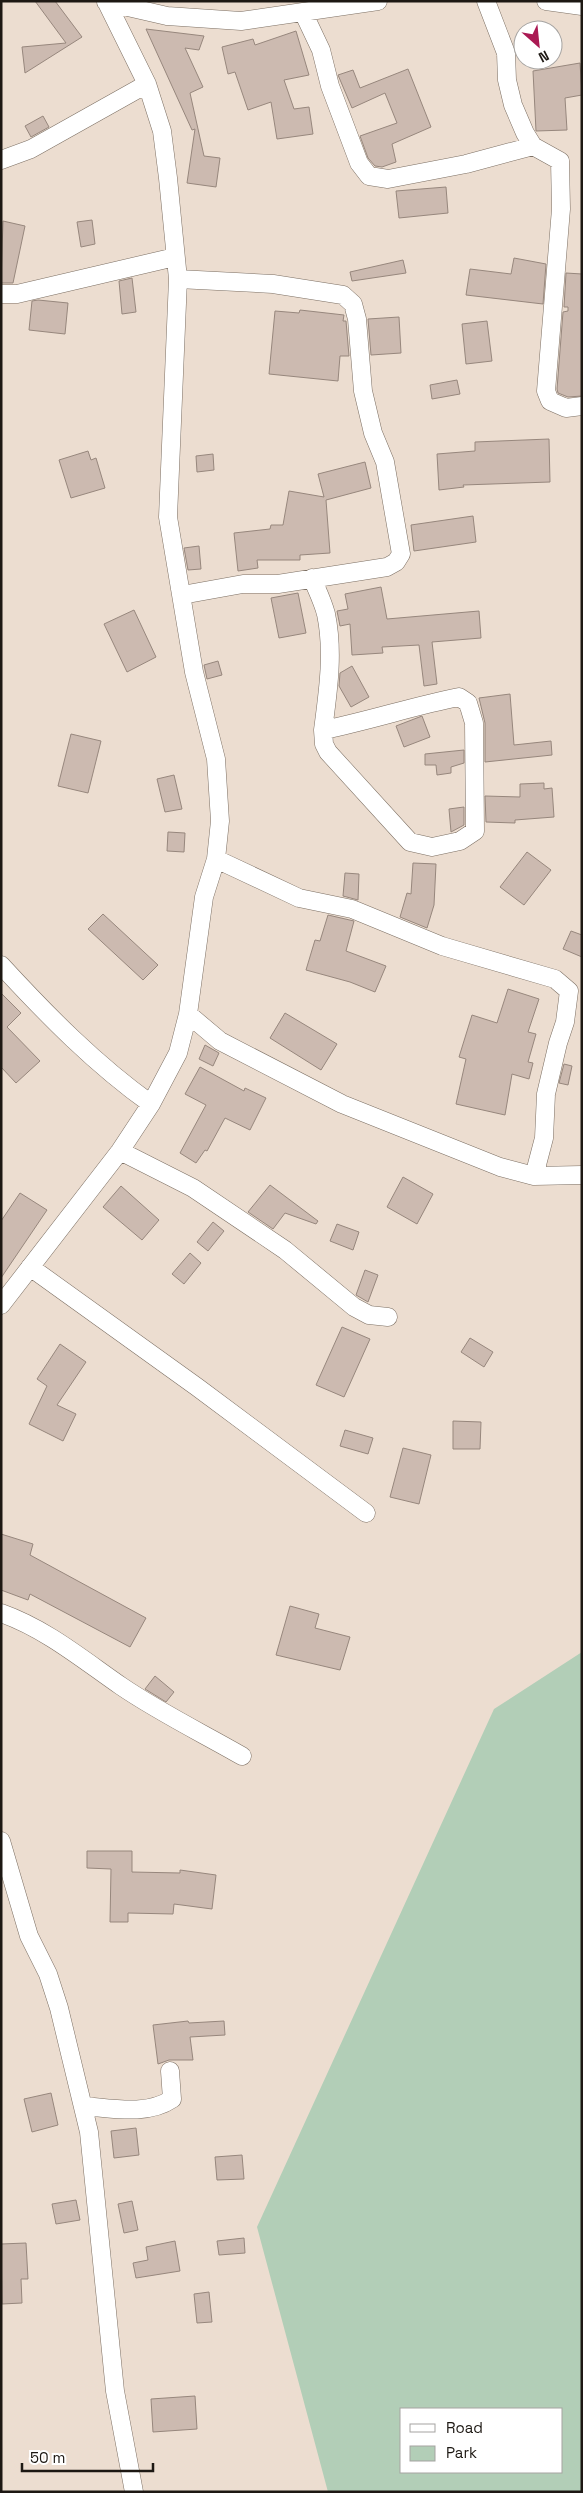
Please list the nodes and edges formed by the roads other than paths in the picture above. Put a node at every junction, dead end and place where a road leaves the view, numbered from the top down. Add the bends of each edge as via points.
1 (378, 1) edge
2 (486, 1) edge
3 (546, 1) edge
4 (106, 2) edge
5 (582, 6) edge
6 (303, 12) junction
7 (146, 84) junction
8 (533, 146) junction
9 (1, 160) edge
10 (175, 256) junction
11 (178, 279) junction
12 (1, 294) edge
13 (582, 406) edge
14 (312, 578) junction
15 (182, 595) junction
16 (323, 730) junction
17 (216, 859) junction
18 (1, 965) edge
19 (188, 1014) junction
20 (151, 1104) junction
21 (120, 1151) junction
22 (582, 1175) edge
23 (534, 1176) junction
24 (30, 1267) junction
25 (1, 1305) edge
26 (388, 1317) dead end
27 (366, 1513) dead end
28 (1, 1613) edge
29 (242, 1756) dead end
30 (1, 1841) edge
31 (170, 2071) dead end
32 (83, 2106) junction
33 (134, 2492) edge

1 - 6 street
2 - 8 street via 506,53 507,80 513,105
3 - 5 street
4 - 6 street via 167,16 241,21
4 - 7 street
6 - 8 street via 321,50 330,86 359,163 369,176 388,179 466,164
7 - 9 street via 31,149
7 - 10 street via 162,132
8 - 13 street via 560,161 561,179 560,234 546,391 550,401 566,408
10 - 11 street
10 - 12 street via 17,294
11 - 14 street via 273,284 343,294 353,304 363,391 373,432 385,462 401,554 387,567
11 - 15 street via 168,518
14 - 15 street via 278,584 243,584
14 - 16 street via 326,614 329,647
15 - 17 street via 194,672 216,759 220,807
16 - 16 street via 459,697 468,703 474,723 475,831 460,841 432,847 410,842 328,752
17 - 19 street via 204,897
17 - 23 street via 299,898 352,909 442,946 555,978 569,991 565,1022 546,1094 544,1138
18 - 20 street via 40,1008 113,1077
19 - 20 street via 178,1053
19 - 23 street via 220,1041 342,1104 500,1167
20 - 21 street
21 - 24 street
21 - 26 street via 194,1188 285,1250 354,1307 369,1315
22 - 23 street
24 - 25 street
24 - 27 street via 197,1386
28 - 29 street via 19,1619 62,1644 122,1686
30 - 32 street via 29,1936 48,1974 59,2008
31 - 32 street via 172,2099 161,2106 132,2109
32 - 33 street via 89,2132 115,2391

